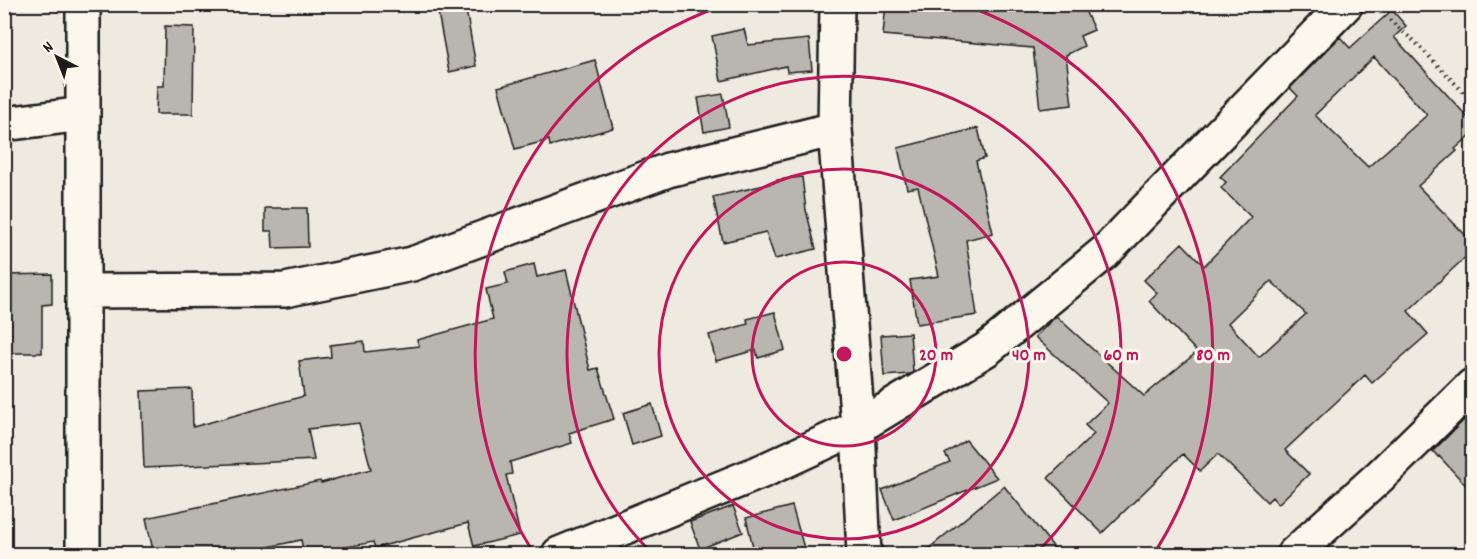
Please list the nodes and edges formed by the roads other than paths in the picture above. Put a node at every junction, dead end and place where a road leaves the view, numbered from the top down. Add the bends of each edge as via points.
1 (83, 4) edge
2 (837, 4) edge
3 (1359, 5) edge
4 (83, 114) junction
5 (4, 124) edge
6 (835, 129) junction
7 (83, 291) junction
8 (1473, 386) edge
9 (858, 426) junction
10 (84, 555) edge
11 (559, 555) edge
12 (864, 555) edge
13 (1294, 555) edge

1 - 4 street
2 - 6 street
3 - 9 street via 1105,252 987,349
4 - 5 street
4 - 7 street
6 - 7 street via 668,170 412,264 285,290
6 - 9 street
7 - 10 street
8 - 13 street
9 - 11 street via 765,470
9 - 12 street

